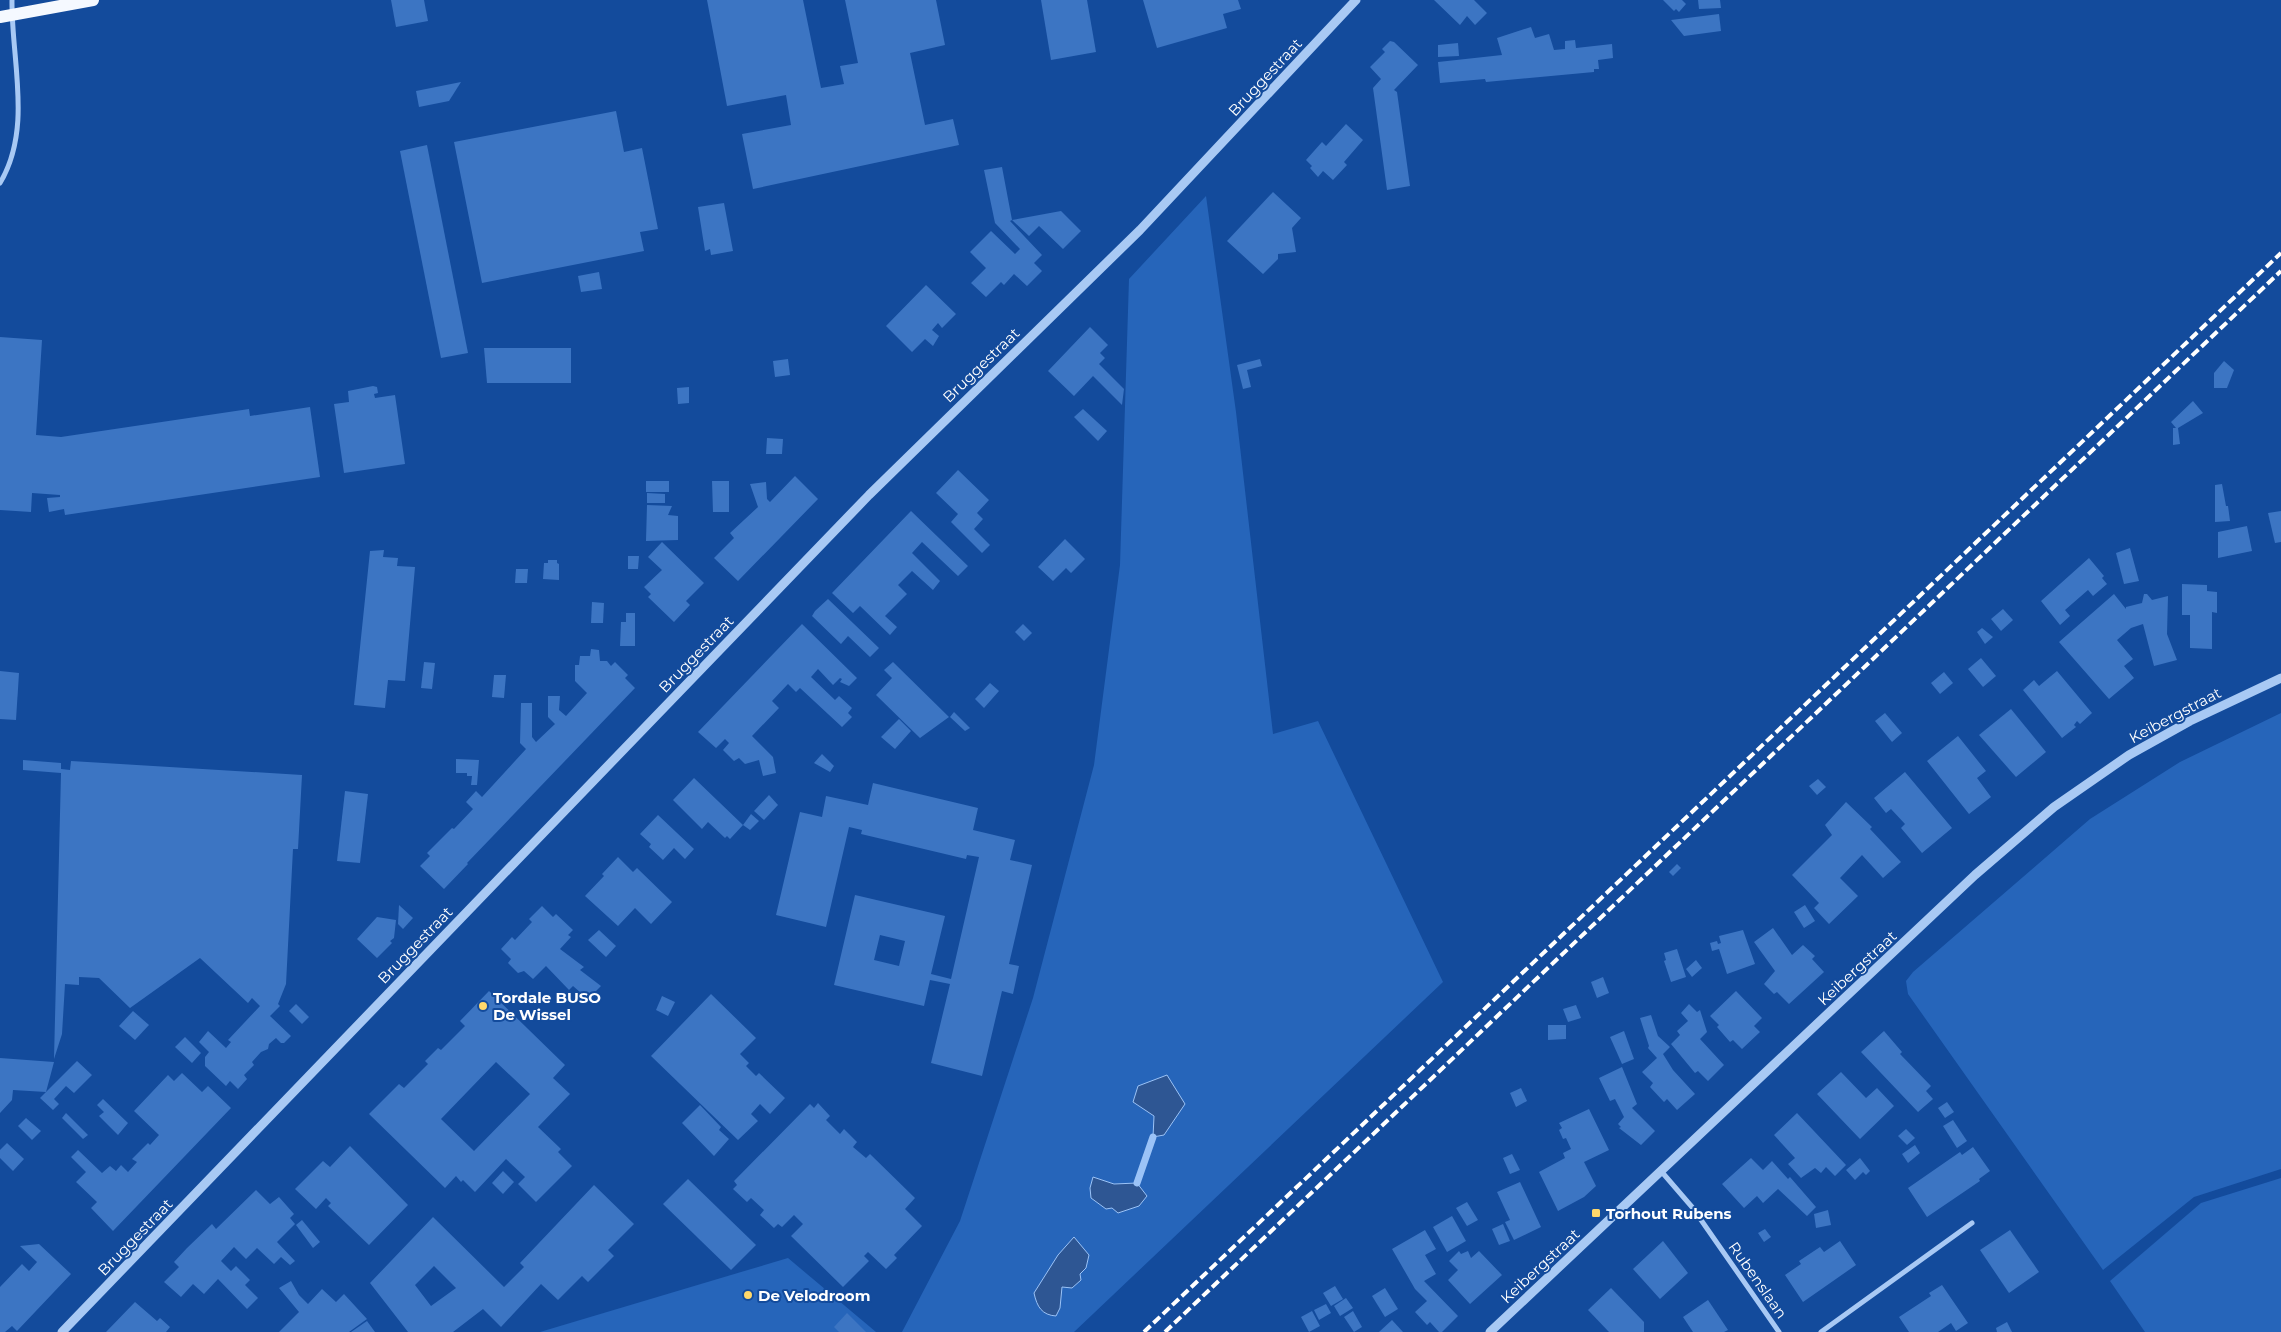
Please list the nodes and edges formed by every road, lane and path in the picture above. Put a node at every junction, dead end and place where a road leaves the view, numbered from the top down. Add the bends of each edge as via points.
1 (12, 0) edge
2 (93, 0) edge
3 (1356, 0) edge
4 (6, 16) edge
5 (0, 183) edge
6 (2281, 678) edge
7 (1660, 1171) junction
8 (1972, 1224) dead end
9 (62, 1332) edge
10 (1490, 1332) edge
11 (1779, 1332) edge
12 (1822, 1332) edge

1 - 4 street
2 - 4 main road
3 - 9 street, Bruggestraat via 1140,230 869,495
4 - 5 street via 18,119 10,157
6 - 7 street, Keibergstraat via 2190,721 2129,755 2054,807 1975,875
7 - 10 street, Keibergstraat
7 - 11 street, Rubenslaan via 1692,1207
8 - 12 street

